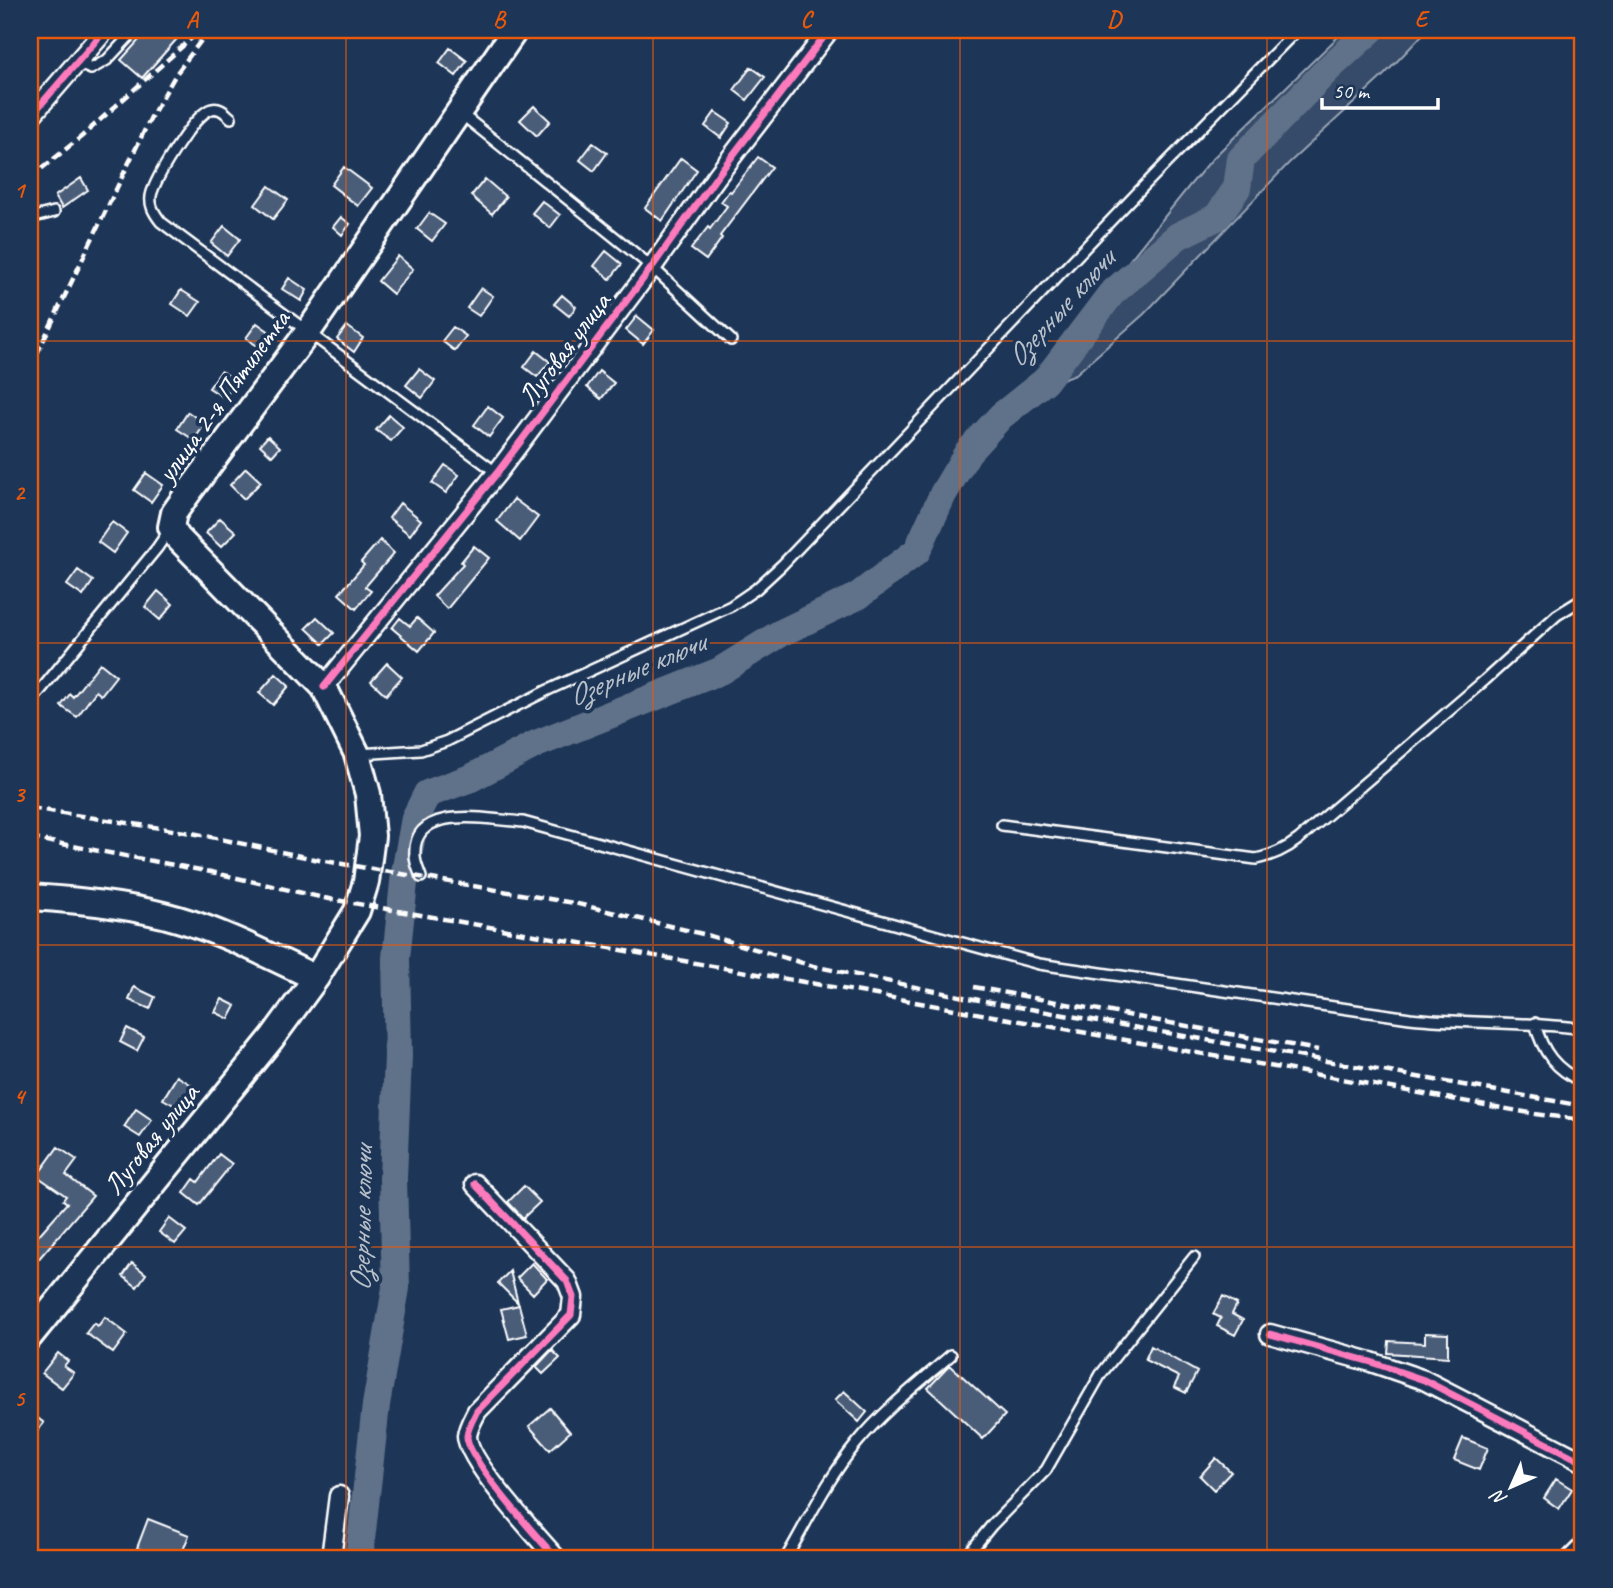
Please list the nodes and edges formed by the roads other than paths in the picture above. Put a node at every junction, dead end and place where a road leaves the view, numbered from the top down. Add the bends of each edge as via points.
1 (105, 30) edge
2 (135, 30) edge
3 (515, 30) edge
4 (829, 30) edge
5 (1297, 30) edge
6 (77, 63) junction
7 (458, 112) junction
8 (30, 117) edge
9 (231, 117) dead end
10 (54, 212) dead end
11 (30, 218) edge
12 (652, 267) junction
13 (308, 332) junction
14 (731, 340) dead end
15 (497, 473) junction
16 (171, 527) junction
17 (1583, 599) edge
18 (324, 687) junction
19 (34, 697) dead end
20 (357, 754) junction
21 (1002, 825) dead end
22 (421, 877) dead end
23 (30, 897) edge
24 (316, 978) junction
25 (1535, 1023) junction
26 (1583, 1029) edge
27 (1583, 1082) edge
28 (475, 1184) dead end
29 (1194, 1257) dead end
30 (1270, 1334) dead end
31 (30, 1336) edge
32 (951, 1355) dead end
33 (1583, 1462) edge
34 (339, 1496) dead end
35 (1583, 1547) edge
36 (331, 1558) edge
37 (556, 1558) edge
38 (786, 1558) edge
39 (965, 1558) edge
40 (1572, 1558) edge

1 - 6 street
2 - 6 lane via 99,65 91,69
3 - 7 main road, улица 2-я Пятилетка
4 - 12 street, Луговая улица
5 - 20 lane via 756,589 697,623 447,741 421,750
6 - 8 street
7 - 12 lane
7 - 13 main road, улица 2-я Пятилетка
9 - 13 lane via 219,108 196,118 151,194 152,210 160,222
10 - 11 lane
12 - 14 lane
12 - 15 street, Луговая улица
13 - 15 lane
13 - 16 main road, улица 2-я Пятилетка via 174,513
15 - 18 street, Луговая улица
16 - 18 main road, улица 2-я Пятилетка
16 - 19 lane
17 - 21 lane via 1557,615 1286,850 1274,855 1256,859
18 - 20 main road, улица 2-я Пятилетка
20 - 24 main road, улица 2-я Пятилетка via 368,794 372,836 366,883 357,911
22 - 25 lane via 414,855 426,825 453,818 523,822 1039,964 1409,1018
23 - 24 main road via 73,899 177,919
24 - 31 main road, Луговая улица
25 - 26 lane
25 - 27 lane via 1546,1055
28 - 37 street via 567,1281 573,1297 571,1315 477,1411 467,1438 472,1454
29 - 39 lane via 1101,1374 1046,1470
30 - 33 street via 1424,1380
32 - 38 lane via 854,1446
34 - 36 street
35 - 40 street

